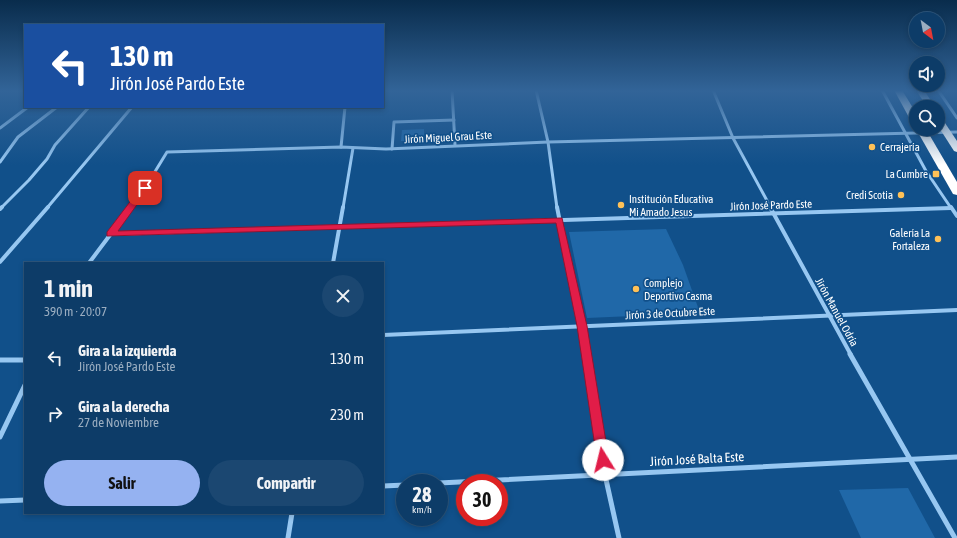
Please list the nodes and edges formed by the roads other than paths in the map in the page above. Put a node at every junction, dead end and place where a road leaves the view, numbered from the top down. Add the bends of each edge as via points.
1 (17, 115) edge
2 (46, 115) edge
3 (82, 115) edge
4 (125, 115) edge
5 (344, 115) edge
6 (454, 115) edge
7 (542, 115) edge
8 (724, 115) edge
9 (895, 115) edge
10 (454, 120) junction
11 (0, 128) edge
12 (909, 132) edge
13 (946, 132) joint
14 (957, 132) edge
15 (904, 133) junction
16 (924, 136) edge
17 (733, 138) junction
18 (548, 142) junction
19 (455, 145) junction
20 (341, 147) junction
21 (353, 148) junction
22 (392, 149) junction
23 (957, 149) edge
24 (1, 160) edge
25 (957, 191) edge
26 (0, 208) edge
27 (951, 208) junction
28 (776, 214) junction
29 (957, 216) edge
30 (559, 220) junction
31 (340, 228) junction
32 (110, 234) junction
33 (0, 262) edge
34 (90, 262) edge
35 (333, 262) edge
36 (957, 310) edge
37 (828, 314) junction
38 (582, 326) junction
39 (384, 335) edge
40 (0, 360) edge
41 (24, 360) edge
42 (24, 387) edge
43 (0, 437) edge
44 (957, 457) edge
45 (910, 459) junction
46 (605, 475) junction
47 (448, 483) edge
48 (396, 485) edge
49 (384, 486) edge
50 (24, 500) edge
51 (0, 501) edge
52 (292, 514) edge
53 (288, 538) edge
54 (619, 538) edge
55 (954, 538) edge

1 - 11 street
2 - 24 street via 18,137
3 - 26 street via 29,180
4 - 33 street
5 - 20 street
6 - 10 street
7 - 18 street
8 - 17 street, Jirón Manuel Odría
9 - 15 street
10 - 19 street
10 - 22 street via 394,122
12 - 15 street, Jirón Miguel Grau Este
13 - 14 street, Jirón Miguel Grau Este
13 - 23 highway
15 - 17 street, Jirón Miguel Grau Este
15 - 27 street
16 - 25 highway
17 - 18 street, Jirón Miguel Grau Este
17 - 28 street, Jirón Manuel Odría
18 - 19 street, Jirón Miguel Grau Este
18 - 30 street
19 - 22 street, Jirón Miguel Grau Este
20 - 21 street, Jirón Miguel Grau Este
20 - 32 street, Jirón Miguel Grau Este via 167,152 145,188
21 - 22 street, Jirón Miguel Grau Este
21 - 31 street
27 - 28 street, Jirón José Pardo Este
27 - 29 street
28 - 30 street, Jirón José Pardo Este
28 - 37 street, Jirón Manuel Odría
30 - 31 street, Jirón José Pardo Este
30 - 38 street
31 - 32 street, Jirón José Pardo Este
31 - 35 street
32 - 34 street
36 - 37 street, Jirón 3 de Octubre Este
37 - 38 street, Jirón 3 de Octubre Este
37 - 45 street, Jirón Manuel Odría
38 - 39 street, Jirón 3 de Octubre Este
38 - 46 street
40 - 41 street
42 - 43 street
44 - 45 street, Jirón José Balta Este
45 - 46 street, Jirón José Balta Este
45 - 55 street, Jirón Manuel Odría
46 - 47 street, Jirón José Balta Este
46 - 54 street
48 - 49 street
50 - 51 street
52 - 53 street

